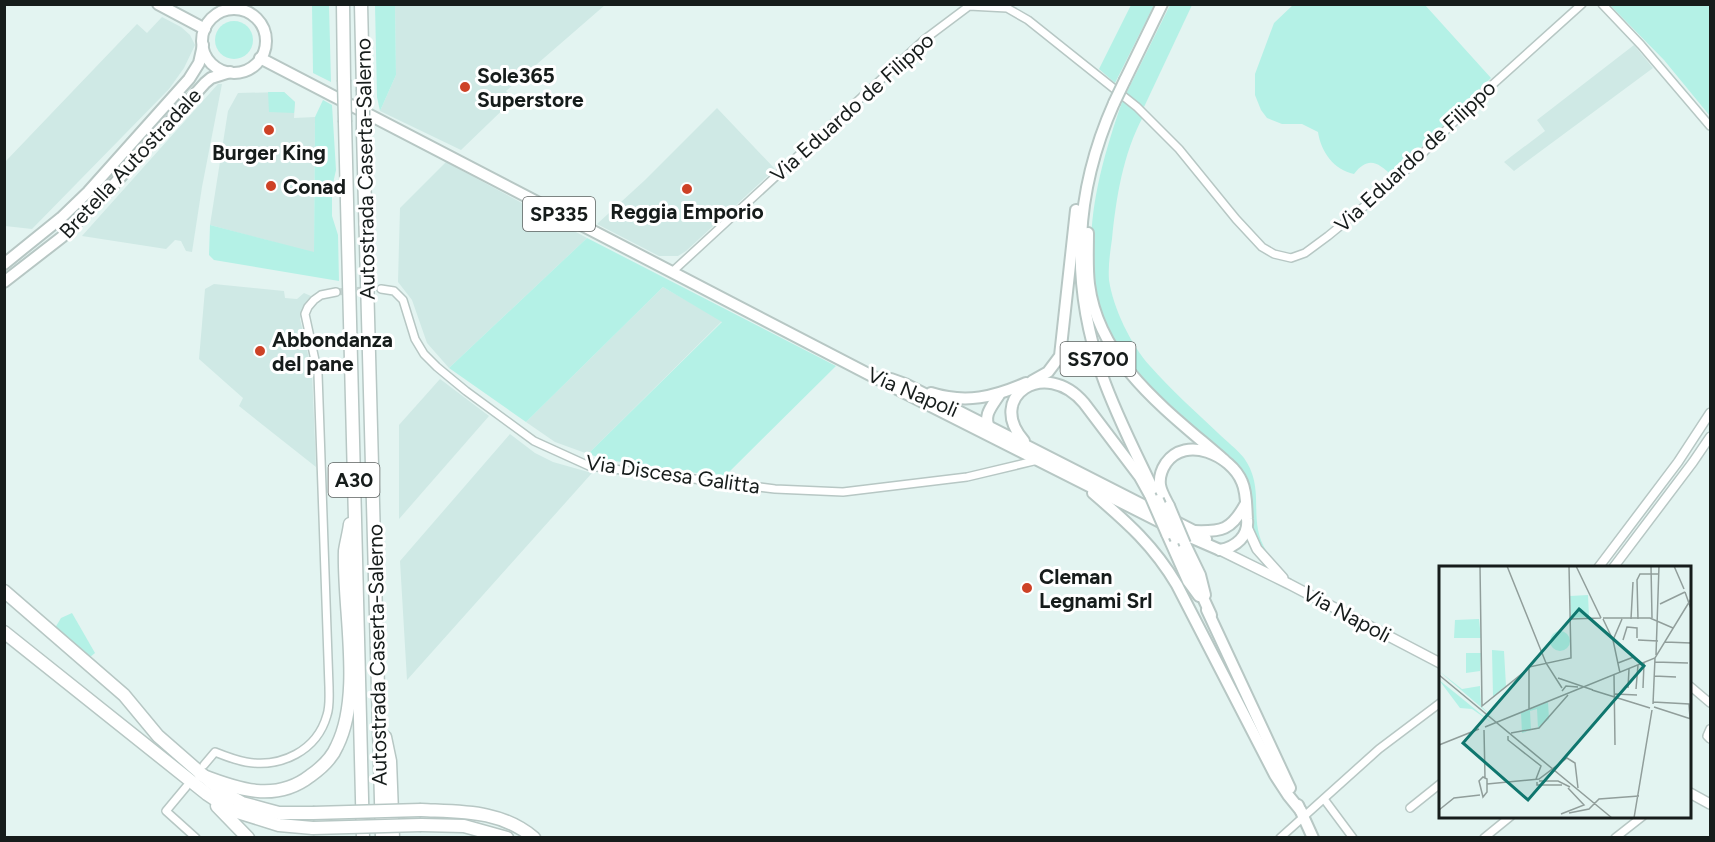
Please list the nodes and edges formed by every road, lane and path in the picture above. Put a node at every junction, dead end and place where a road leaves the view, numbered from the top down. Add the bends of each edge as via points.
1 (158, 4) edge
2 (342, 4) edge
3 (361, 4) edge
4 (1162, 4) edge
5 (1582, 4) edge
6 (1602, 4) edge
7 (966, 5) edge
8 (205, 29) junction
9 (203, 45) junction
10 (260, 58) junction
11 (230, 72) junction
12 (1710, 126) edge
13 (1086, 185) junction
14 (1083, 207) junction
15 (4, 264) edge
16 (672, 272) junction
17 (4, 282) edge
18 (381, 290) tunnel mouth
19 (336, 292) tunnel mouth
20 (860, 368) junction
21 (905, 384) junction
22 (999, 395) junction
23 (1710, 412) edge
24 (988, 425) junction
25 (1709, 444) edge
26 (1028, 445) junction
27 (1038, 460) junction
28 (1224, 460) junction
29 (1059, 471) junction
30 (1079, 482) junction
31 (1154, 498) junction
32 (1649, 500) junction
33 (355, 503) junction
34 (1245, 505) junction
35 (1658, 507) junction
36 (1247, 527) junction
37 (1227, 528) junction
38 (1194, 531) junction
39 (1176, 539) junction
40 (1220, 550) junction
41 (1599, 566) edge
42 (1614, 566) edge
43 (1289, 584) junction
44 (4, 591) edge
45 (4, 632) edge
46 (1439, 662) edge
47 (1691, 688) edge
48 (1710, 703) edge
49 (1439, 704) edge
50 (378, 710) junction
51 (1710, 729) edge
52 (1710, 739) edge
53 (196, 778) junction
54 (1439, 785) edge
55 (1691, 794) edge
56 (1324, 799) junction
57 (1710, 804) edge
58 (1410, 807) dead end
59 (1302, 814) junction
60 (1508, 818) edge
61 (1639, 818) edge
62 (196, 837) edge
63 (248, 837) edge
64 (363, 837) edge
65 (382, 837) edge
66 (393, 837) edge
67 (507, 837) edge
68 (534, 837) edge
69 (1280, 837) edge
70 (1313, 837) edge
71 (1353, 837) edge
72 (1484, 837) edge
73 (1615, 837) edge

1 - 8 main road
2 - 33 highway, Autostrada Caserta-Salerno / A30, bridge
3 - 50 highway, Autostrada Caserta-Salerno / A30, bridge
4 - 13 main road, SS700, bridge via 1104,126
5 - 7 street, Via Eduardo de Filippo via 1481,95 1394,182 1305,253 1291,258 1262,248 1137,107 1028,20 1007,8
6 - 12 street
7 - 16 street, Via Eduardo de Filippo
8 - 9 main road
8 - 10 main road via 220,12 234,9 249,13 260,23 266,37
9 - 11 main road via 212,63
9 - 15 main road, Bretella Autostradale via 189,80 118,159 61,218
10 - 11 main road via 244,71
10 - 16 main road, SP335
11 - 17 main road, Bretella Autostradale via 205,83 100,200 62,237
13 - 14 main road, SS700
13 - 22 main road via 1078,200 1071,242 1060,356 1048,372
14 - 28 main road via 1088,226 1089,285 1110,343 1138,383
14 - 31 main road, SS700 via 1080,262 1090,333 1110,395
16 - 20 main road, SP335
18 - 27 street, Via Discesa Galitta via 394,291 403,300 420,347 444,373 534,441 589,466 775,489 843,492 967,477
19 - 53 street via 321,295 305,314 316,356 320,396 327,716 306,748 286,759 247,762 215,752
20 - 21 main road, Via Napoli
20 - 27 main road, Via Napoli
21 - 22 main road via 938,395
21 - 24 main road, Via Napoli
22 - 24 main road via 987,416
23 - 32 street
24 - 26 main road, Via Napoli
24 - 29 main road via 994,433 1035,453
25 - 35 street
26 - 31 main road via 1013,427 1012,404 1034,384 1061,384 1084,403
26 - 38 main road, Via Napoli
27 - 29 main road, Via Napoli
28 - 34 main road via 1242,481
28 - 39 main road, bridge via 1188,448 1168,460 1162,469 1160,483
29 - 30 main road, Via Napoli
30 - 40 main road, Via Napoli
30 - 59 main road via 1145,539 1164,564 1275,776
31 - 39 main road, SS700, bridge
32 - 35 street
32 - 41 street
33 - 53 highway via 345,550 350,686 342,736 336,749 312,775 283,789 261,792
33 - 64 highway, Autostrada Caserta-Salerno / A30
34 - 36 main road
34 - 37 main road
35 - 42 street
36 - 40 main road via 1234,546
36 - 43 main road via 1268,564
37 - 38 main road
37 - 40 main road
38 - 40 main road, Via Napoli
39 - 59 main road, SS700
40 - 43 main road, Via Napoli
43 - 46 main road, Via Napoli
44 - 53 highway via 124,695
45 - 53 highway
47 - 48 street
49 - 56 street via 1379,749
50 - 65 highway, Autostrada Caserta-Salerno / A30
50 - 66 highway via 390,761
51 - 52 street
53 - 62 street via 166,811
53 - 63 highway
53 - 67 highway, bridge via 231,810 279,825 464,826
53 - 68 highway, bridge via 242,803 279,813 421,810 488,814 521,827
54 - 58 street
55 - 57 main road
56 - 59 street
56 - 71 street
59 - 69 street
59 - 70 main road
60 - 72 street
61 - 73 street

